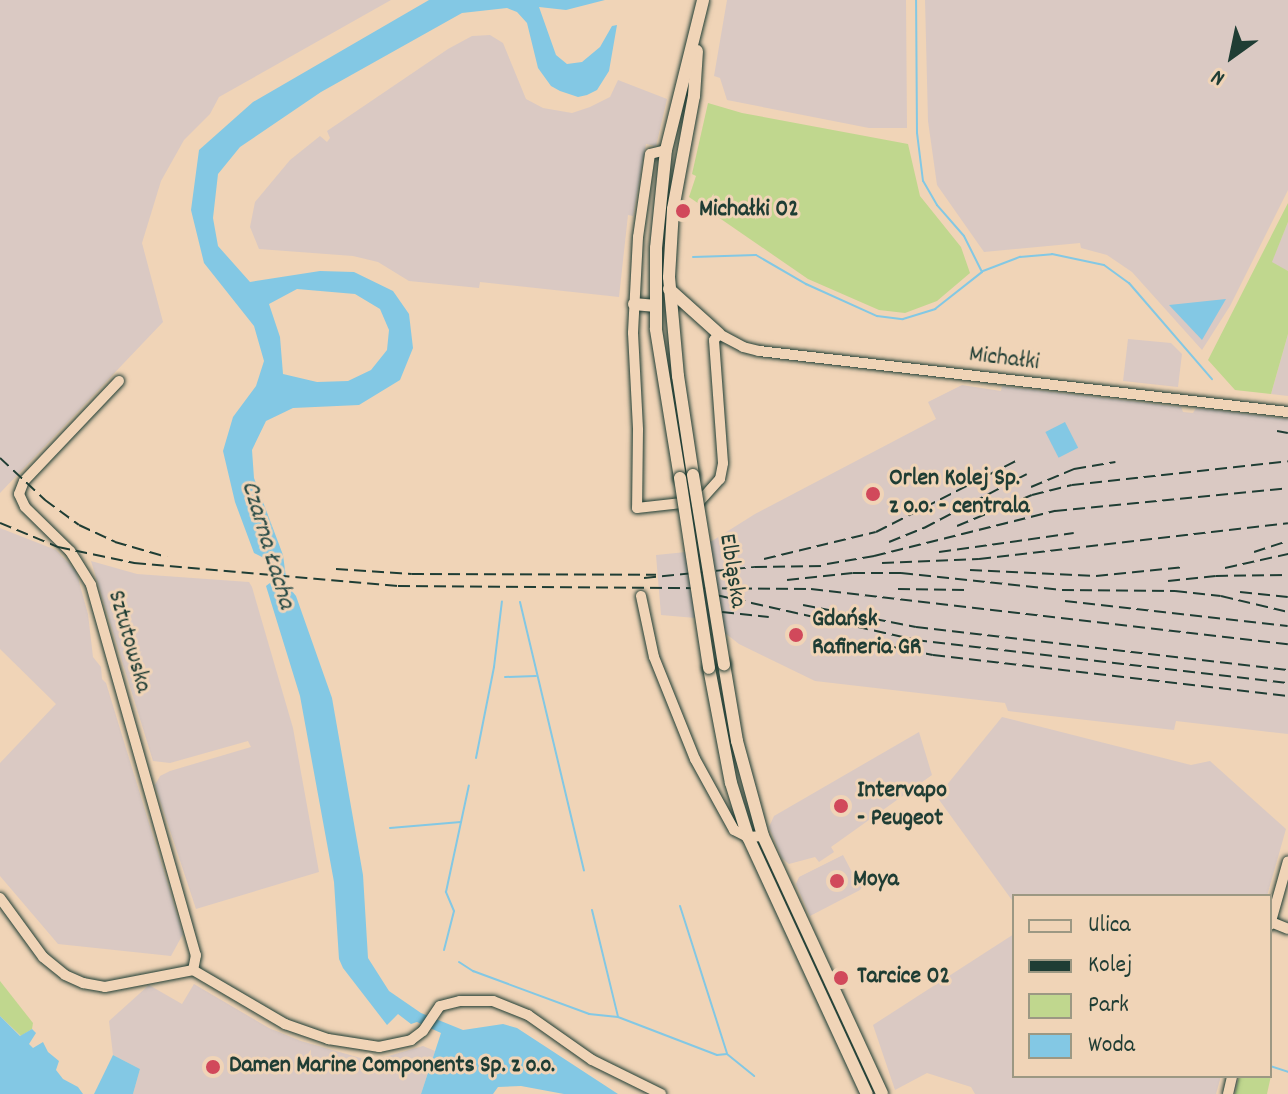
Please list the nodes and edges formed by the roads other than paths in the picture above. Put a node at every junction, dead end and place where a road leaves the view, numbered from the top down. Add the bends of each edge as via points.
1 (703, 0) edge
2 (699, 28) junction
3 (666, 150) junction
4 (669, 289) junction
5 (634, 304) junction
6 (656, 306) junction
7 (693, 310) junction
8 (671, 320) junction
9 (719, 334) junction
10 (119, 381) dead end
11 (1288, 412) edge
12 (686, 476) junction
13 (641, 596) dead end
14 (763, 836) junction
15 (748, 837) junction
16 (1288, 861) edge
17 (0, 898) edge
18 (1272, 916) edge
19 (193, 970) junction
20 (661, 1094) edge
21 (867, 1094) edge
22 (882, 1094) edge

1 - 2 main road, Elbląska
2 - 3 main road, Elbląska
2 - 4 main road, Elbląska via 694,96 673,209
3 - 5 street via 650,154
3 - 6 main road, Elbląska
4 - 7 main road
4 - 8 main road, Elbląska
5 - 6 main road
5 - 9 street via 637,508 700,501 720,479 714,340
6 - 12 main road, Elbląska via 664,392
7 - 8 main road
7 - 9 main road
8 - 12 main road, Elbląska
9 - 11 street, Michałki via 759,351
10 - 19 street, Sztutowska via 24,481 19,494 25,507 70,551 91,585 196,955
12 - 14 main road, Elbląska, bridge via 737,741
12 - 15 main road, Elbląska, bridge via 709,668 731,783
13 - 15 street, Elbląska via 654,657 674,713 734,830
14 - 15 street
14 - 22 main road, Elbląska
15 - 21 main road, Elbląska
16 - 18 street
17 - 19 street via 43,957 83,983 105,987
19 - 20 street via 285,1024 328,1039 379,1047 411,1040 440,1006 460,1001 504,1003 592,1060

